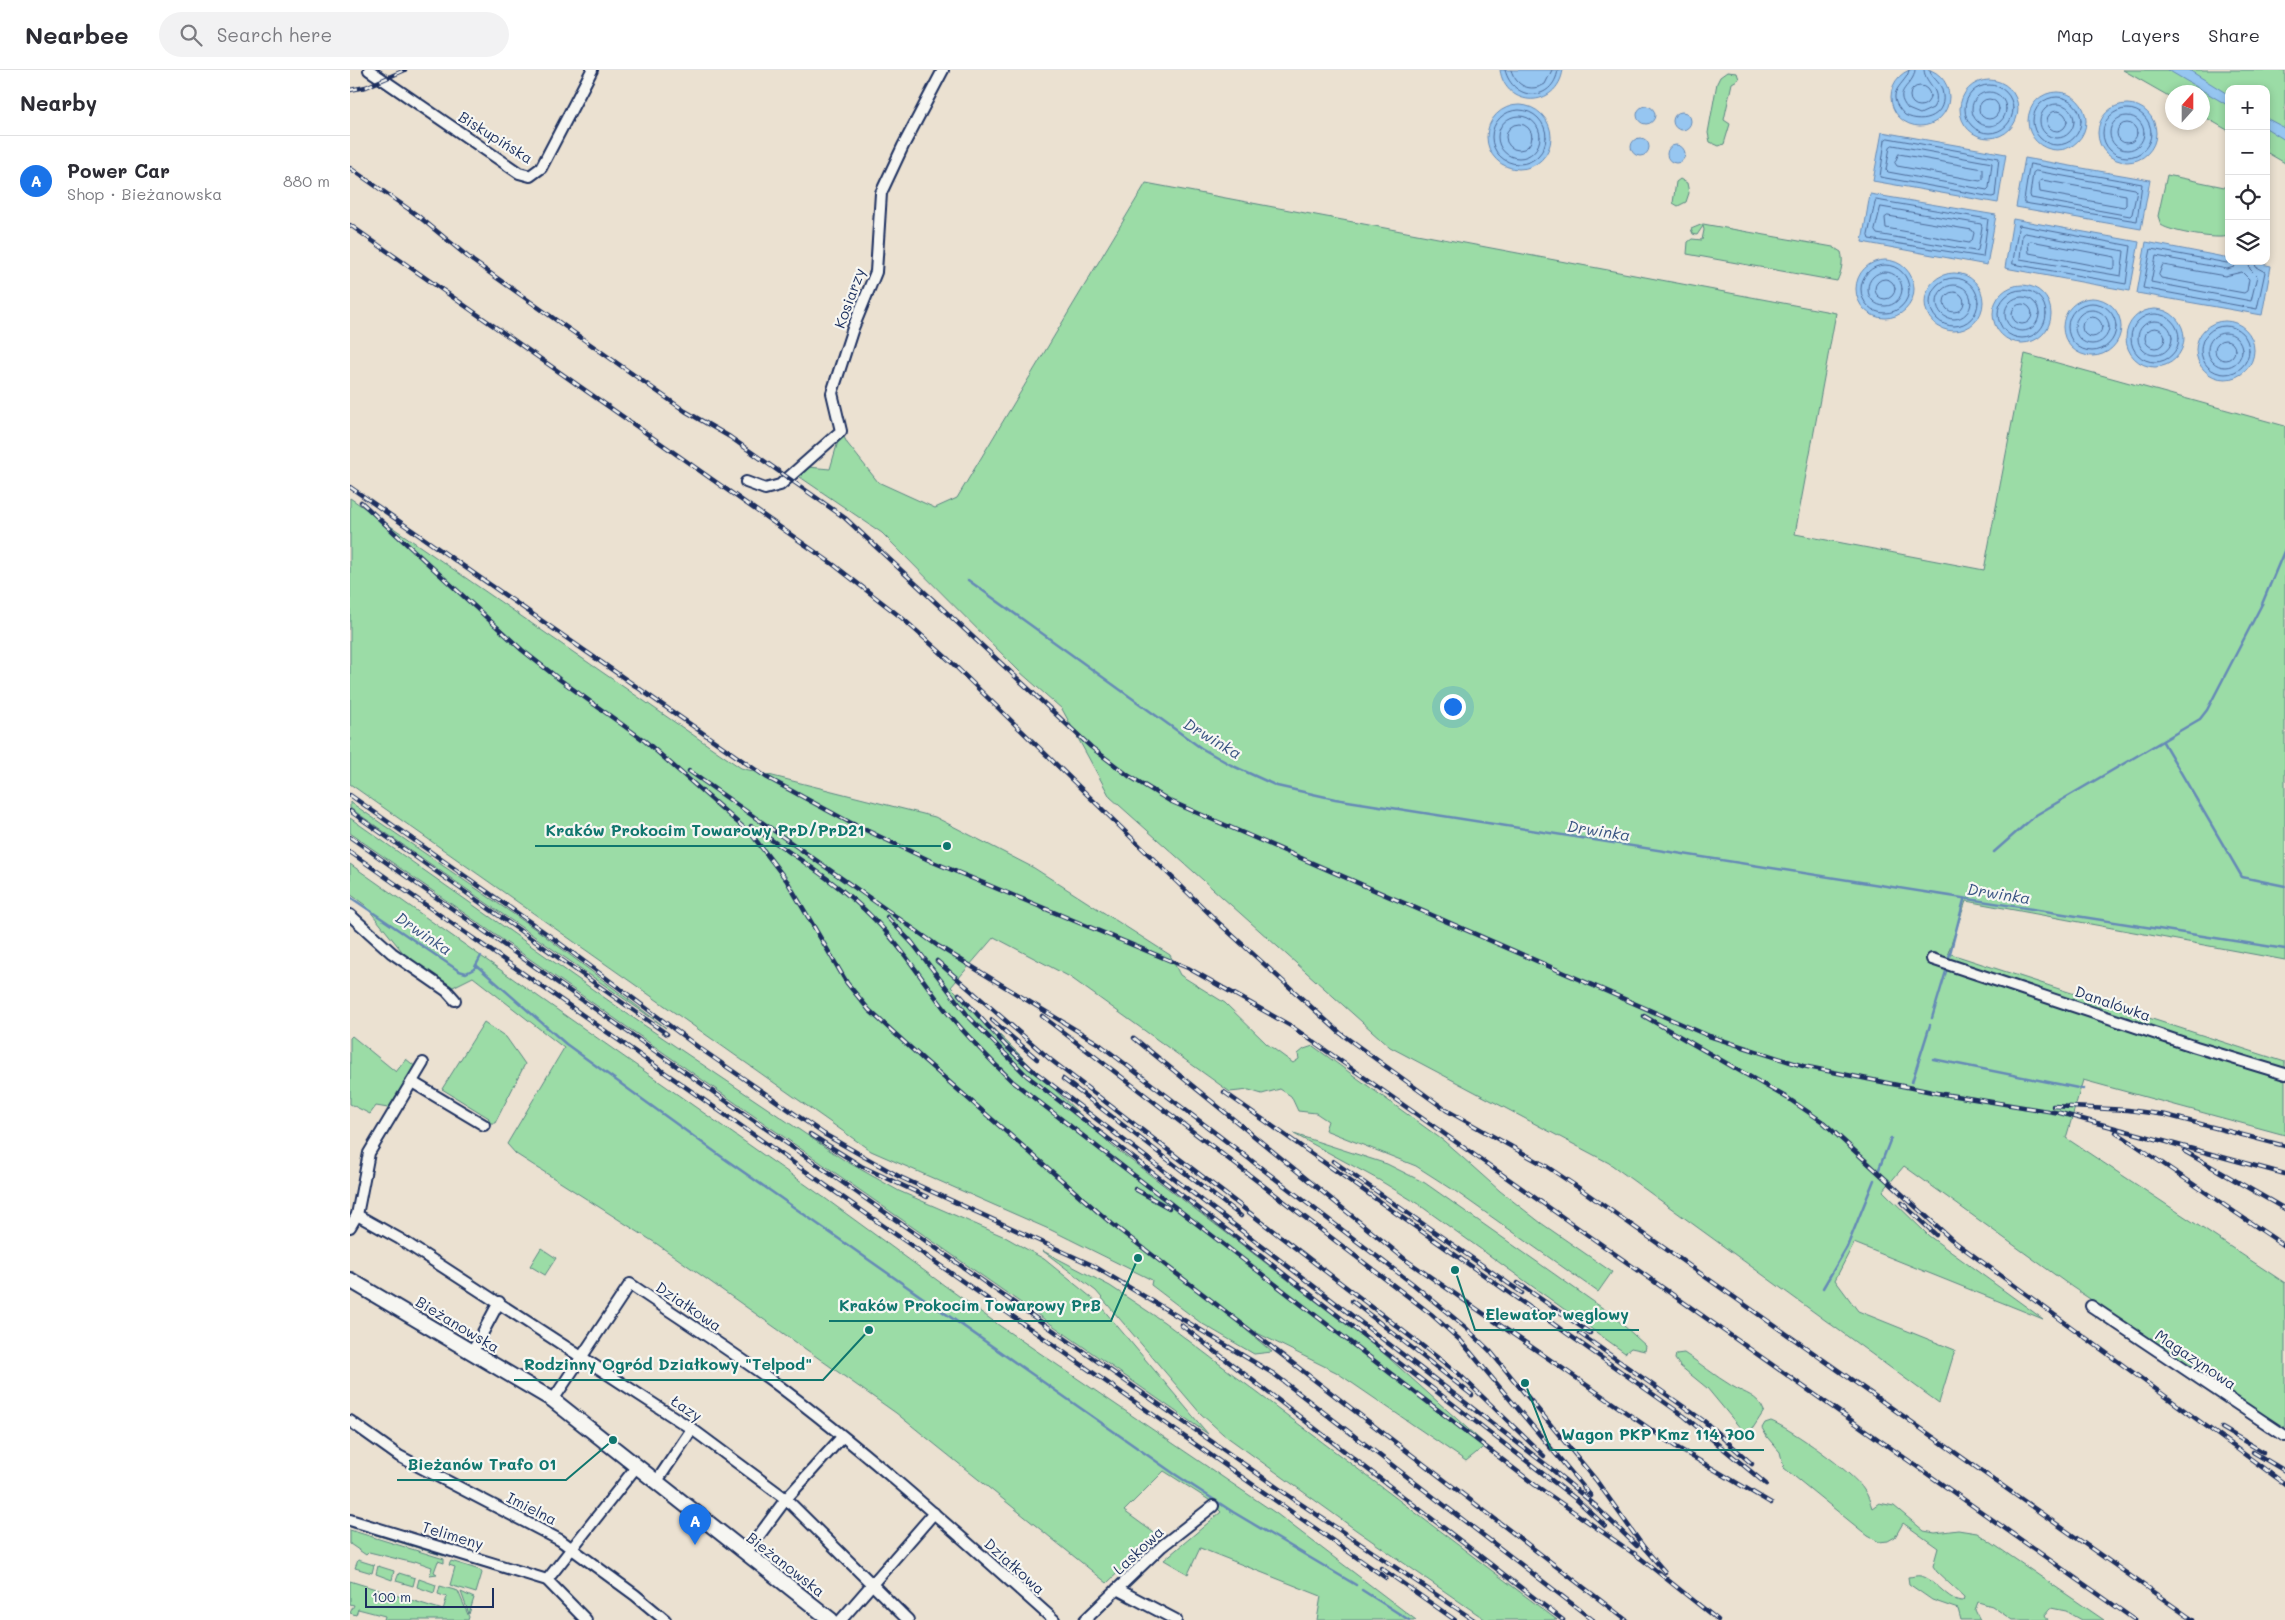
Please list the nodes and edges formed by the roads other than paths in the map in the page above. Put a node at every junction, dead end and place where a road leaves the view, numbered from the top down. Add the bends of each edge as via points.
1 (369, 70) edge
2 (592, 70) edge
3 (943, 70) edge
4 (746, 482) dead end
5 (350, 915) edge
6 (1932, 959) dead end
7 (455, 1000) dead end
8 (423, 1063) dead end
9 (2285, 1074) edge
10 (412, 1082) junction
11 (484, 1125) dead end
12 (358, 1215) junction
13 (350, 1227) edge
14 (350, 1280) edge
15 (499, 1302) junction
16 (2091, 1306) dead end
17 (473, 1351) junction
18 (581, 1355) junction
19 (552, 1400) junction
20 (350, 1421) edge
21 (692, 1429) junction
22 (2285, 1436) edge
23 (842, 1437) junction
24 (637, 1466) junction
25 (657, 1481) junction
26 (786, 1498) junction
27 (1213, 1506) dead end
28 (934, 1513) junction
29 (350, 1520) edge
30 (571, 1549) junction
31 (746, 1553) junction
32 (547, 1580) junction
33 (872, 1583) junction
34 (1117, 1589) junction
35 (586, 1620) edge
36 (665, 1620) edge
37 (832, 1620) edge
38 (840, 1620) edge
39 (908, 1620) edge
40 (1054, 1620) edge
41 (1085, 1620) edge
42 (1176, 1620) edge

1 - 2 street, Biskupińska via 462,136 519,173 530,176 541,168
3 - 4 street, Kosiarzy via 881,193 876,272 832,393 841,431 780,485 765,489
5 - 7 street via 392,953
6 - 9 street, Danalówka via 2196,1048
8 - 10 street
10 - 11 street
10 - 12 street via 369,1153
12 - 13 street
12 - 15 street, Łazy
14 - 17 street, Bieżanowska
15 - 17 street
15 - 18 street, Łazy
16 - 22 street, Magazynowa
17 - 19 street, Bieżanowska
18 - 19 street, Działkowa
18 - 21 street, Łazy
18 - 23 street, Działkowa via 630,1284 771,1380
19 - 24 street, Bieżanowska
20 - 30 street, Imielna via 399,1456 560,1540
21 - 25 street
21 - 26 street, Łazy
23 - 26 street
23 - 28 street, Działkowa
24 - 25 street, Bieżanowska
24 - 30 street
25 - 31 street, Bieżanowska
26 - 31 street
26 - 33 street, Łazy
27 - 34 street, Laskowa via 1162,1546
28 - 33 street
28 - 40 street, Działkowa
29 - 32 street, Telimeny
30 - 32 street
30 - 36 street, Imielna via 635,1594
31 - 37 street, Bieżanowska
32 - 35 street, Telimeny
33 - 38 street
33 - 39 street, Łazy
34 - 41 street, Laskowa
34 - 42 street

